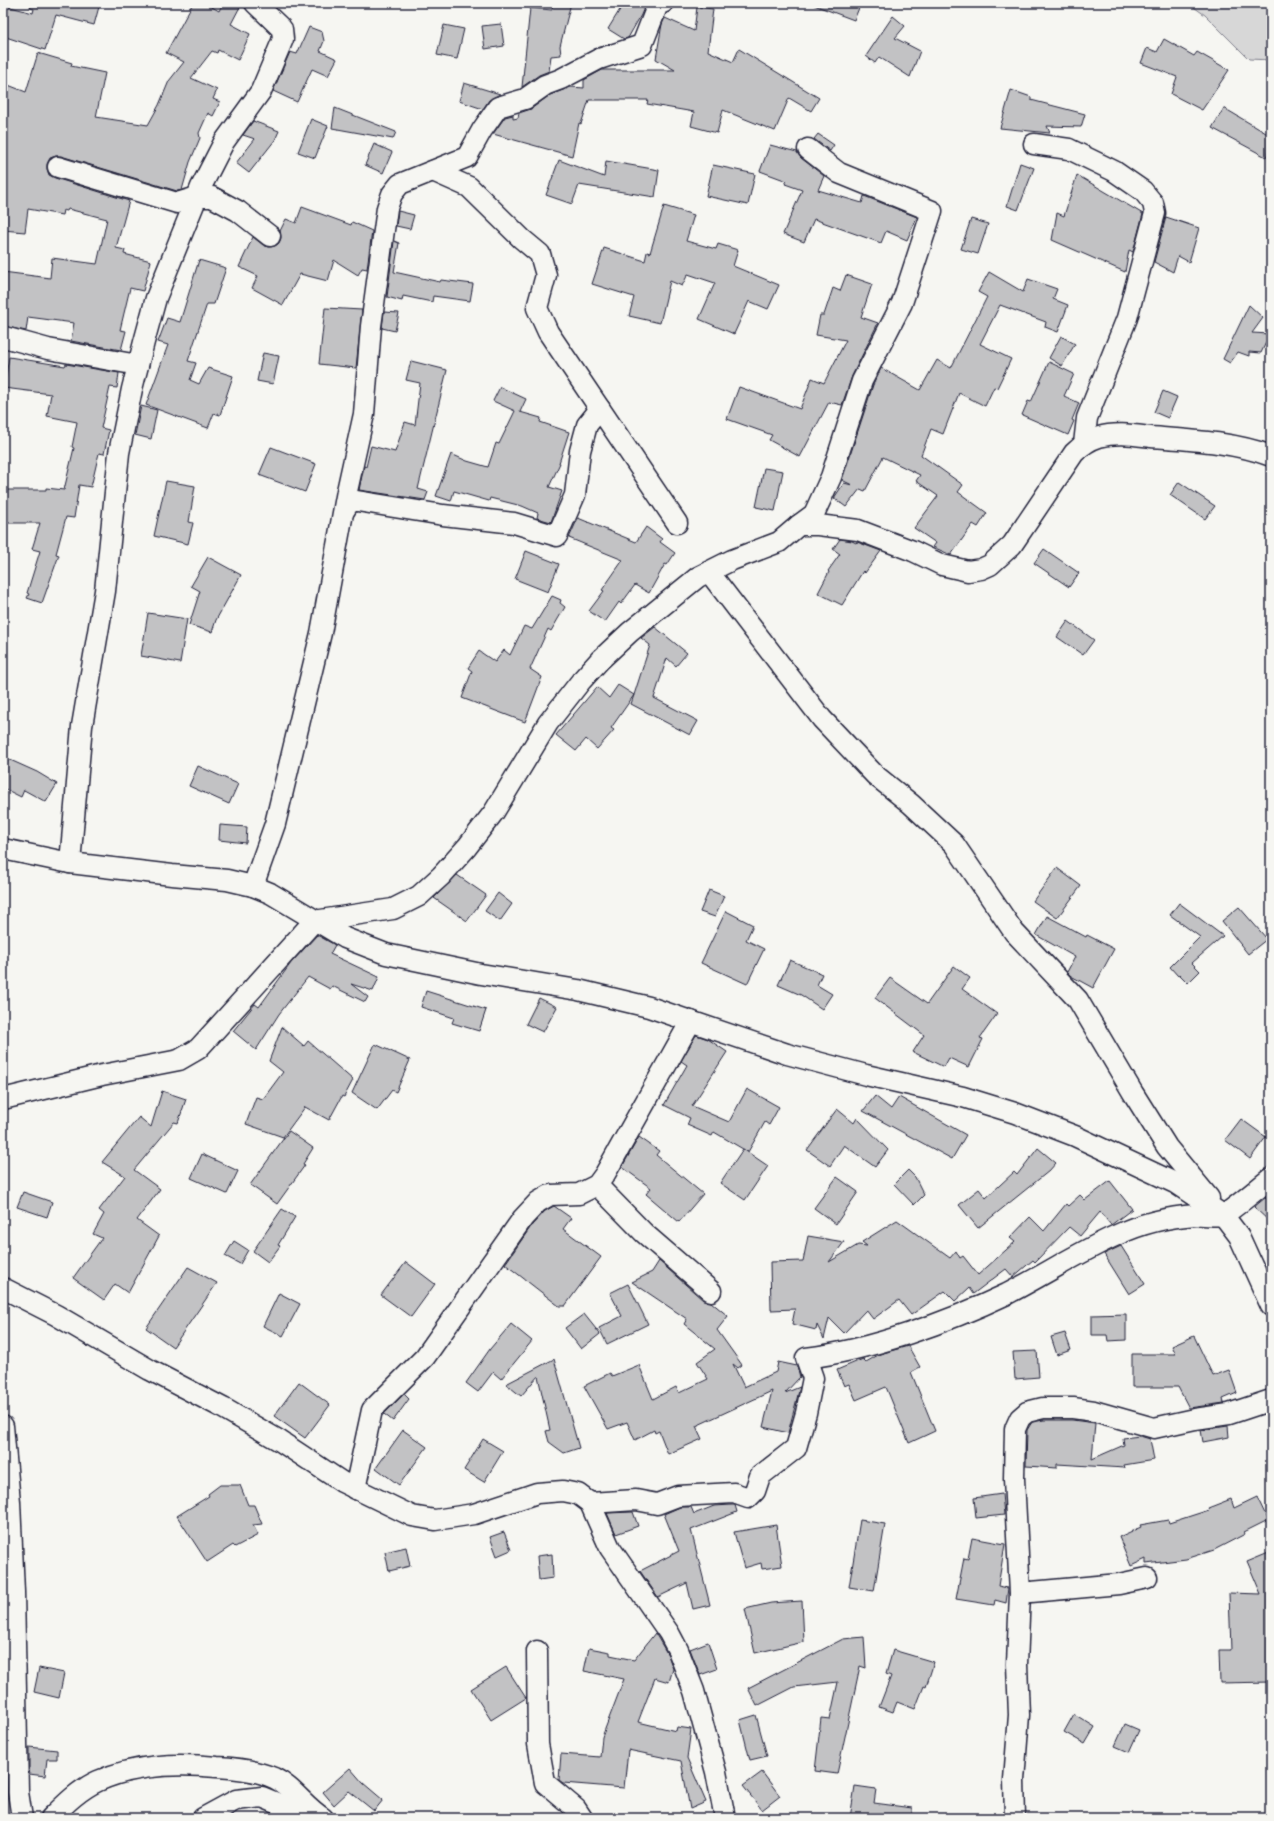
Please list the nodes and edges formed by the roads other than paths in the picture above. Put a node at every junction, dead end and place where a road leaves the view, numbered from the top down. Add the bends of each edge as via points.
1 (255, 3) edge
2 (663, 3) edge
3 (1034, 144) dead end
4 (808, 149) dead end
5 (58, 167) dead end
6 (433, 171) junction
7 (197, 197) junction
8 (270, 236) dead end
9 (4, 337) edge
10 (138, 365) junction
11 (600, 409) junction
12 (1084, 444) junction
13 (1271, 456) edge
14 (344, 511) junction
15 (677, 523) dead end
16 (798, 525) junction
17 (709, 572) junction
18 (3, 849) edge
19 (70, 864) junction
20 (253, 886) junction
21 (314, 921) junction
22 (691, 1021) junction
23 (3, 1099) edge
24 (1271, 1178) edge
25 (597, 1185) junction
26 (1223, 1215) junction
27 (3, 1288) edge
28 (711, 1292) dead end
29 (1271, 1306) edge
30 (1271, 1400) edge
31 (3, 1426) edge
32 (355, 1488) junction
33 (590, 1503) junction
34 (1147, 1578) dead end
35 (1020, 1593) junction
36 (9, 1629) edge
37 (538, 1652) dead end
38 (307, 1806) junction
39 (22, 1818) edge
40 (51, 1818) edge
41 (203, 1818) edge
42 (323, 1818) edge
43 (582, 1818) edge
44 (725, 1818) edge
45 (1015, 1818) edge

1 - 7 street via 282,29 283,39 261,92 224,142
2 - 6 street via 658,4 642,45 599,59 545,85 525,99 498,107 467,158
3 - 12 street via 1069,149 1114,171 1143,191 1153,203 1155,213 1127,318 1088,418
4 - 16 street via 839,173 932,211 902,303 862,381 831,477 814,514
5 - 7 street via 177,203
6 - 11 street via 469,187 540,254 546,275 537,308 548,332
6 - 14 street via 400,184 392,194 387,208 371,326 364,414
7 - 8 street via 212,197 238,211
7 - 10 street via 156,298
9 - 10 street via 48,349
10 - 19 street via 120,453 105,591 82,726
11 - 14 street via 587,425 580,451 575,495 557,536 514,523 351,500
11 - 15 street
12 - 13 street via 1099,437 1124,434 1239,447
12 - 16 street via 1074,453 1012,545 990,565 981,569 968,571 942,565 858,530
14 - 20 street via 321,632 275,824
16 - 17 street via 779,542
17 - 21 street via 698,577 630,632 581,681 548,723 494,812 446,870 419,896 393,909
17 - 26 street via 822,719 875,774 954,844 1014,932 1078,1000 1167,1147
18 - 19 street
19 - 20 street via 227,880
20 - 21 street via 291,905
21 - 22 street via 345,938 386,954 481,974 578,990 649,1007
21 - 23 street via 208,1038 188,1056
22 - 25 street
22 - 26 street via 787,1054 963,1097 1014,1113 1075,1136 1175,1182
24 - 26 street
25 - 28 street via 644,1233
25 - 32 street via 579,1194 550,1195 538,1202 523,1218 425,1357 372,1410
26 - 29 street via 1239,1236
26 - 33 street via 1174,1216 1148,1222 1117,1234 1008,1293 942,1321 863,1348 806,1358 813,1378 796,1448 760,1476 755,1491 748,1498 734,1493 678,1496 658,1504 636,1500
27 - 32 street via 223,1408
30 - 35 street via 1230,1414 1154,1428 1094,1411 1043,1408 1027,1412 1020,1418 1015,1430 1014,1479
31 - 36 street via 10,1502
32 - 33 street via 412,1516 435,1520 474,1514 537,1493 563,1491 578,1494
33 - 44 street via 610,1548 669,1632 687,1671 716,1772
34 - 35 street via 1119,1584
35 - 45 street via 1016,1664 1019,1715 1014,1780
36 - 39 street via 18,1792
37 - 43 street via 538,1744 545,1783 576,1809
38 - 40 street via 275,1779 253,1770 174,1764 125,1772 98,1781 71,1798
38 - 41 street via 279,1804 262,1797 236,1800
38 - 42 street

